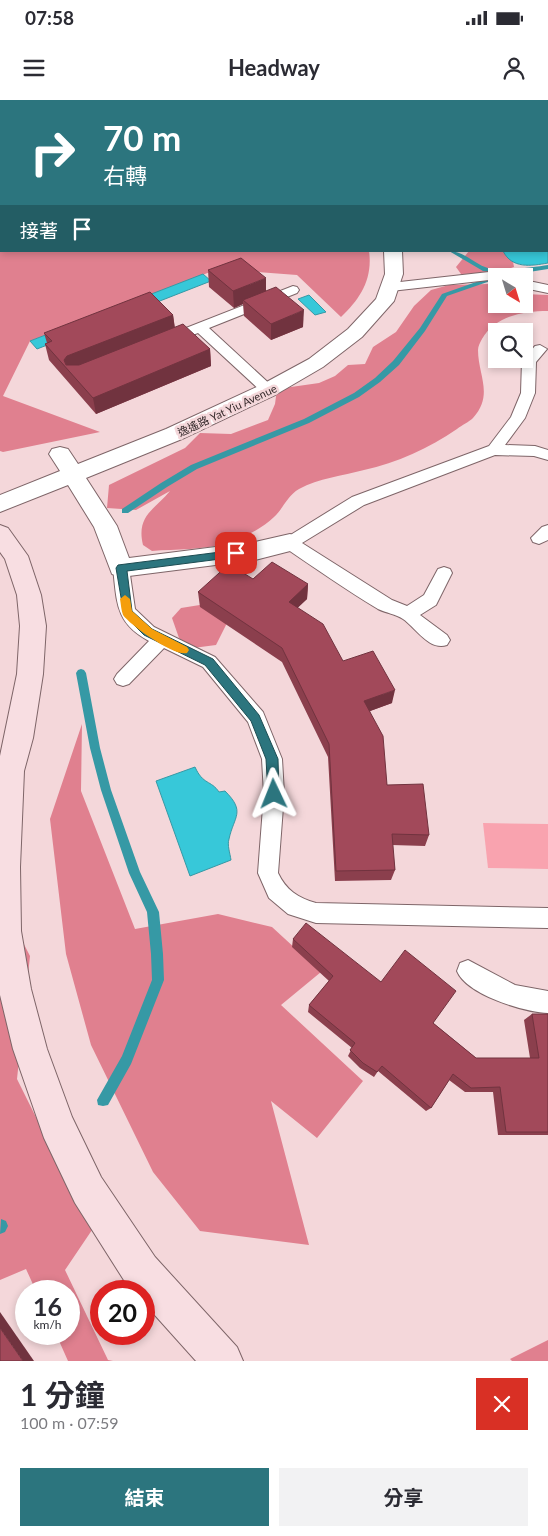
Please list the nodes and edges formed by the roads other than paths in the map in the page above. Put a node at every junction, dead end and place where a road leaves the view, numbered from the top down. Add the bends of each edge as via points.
1 (393, 252) edge
2 (488, 277) edge
3 (533, 286) edge
4 (391, 287) junction
5 (548, 289) edge
6 (293, 290) dead end
7 (200, 327) junction
8 (156, 345) edge
9 (540, 349) dead end
10 (268, 390) junction
11 (494, 450) junction
12 (60, 454) dead end
13 (548, 455) edge
14 (73, 475) junction
15 (0, 504) edge
16 (0, 534) edge
17 (290, 543) junction
18 (121, 568) junction
19 (444, 573) dead end
20 (410, 614) junction
21 (162, 639) junction
22 (441, 640) dead end
23 (124, 679) dead end
24 (5, 772) edge
25 (548, 918) edge
26 (468, 971) dead end
27 (548, 1002) edge
28 (223, 1361) edge

1 - 4 street, 逸遙路 Yat Yiu Avenue
2 - 4 lane
3 - 5 lane
4 - 10 street, 逸遙路 Yat Yiu Avenue via 385,301 356,333 316,363
6 - 7 lane
7 - 8 lane
7 - 10 lane
9 - 11 lane via 529,361 528,393 518,418
10 - 14 street, 逸遙路 Yat Yiu Avenue via 174,434
11 - 13 lane via 535,450
11 - 17 lane via 358,501
12 - 14 street
14 - 15 street, 逸遙路 Yat Yiu Avenue
14 - 18 street via 104,526
16 - 24 main road via 16,556 29,595 33,626 30,674 19,738
17 - 18 street via 255,551
17 - 20 lane via 386,605
18 - 21 lane via 127,612 148,632
19 - 20 lane via 430,600
20 - 22 lane via 419,625
21 - 23 lane
21 - 25 lane via 209,662 256,718 272,759 273,802 268,873 276,891 295,906 316,914
24 - 28 main road via 5,931 30,1049 58,1125 88,1190 141,1271
26 - 27 lane via 507,995 533,1002

